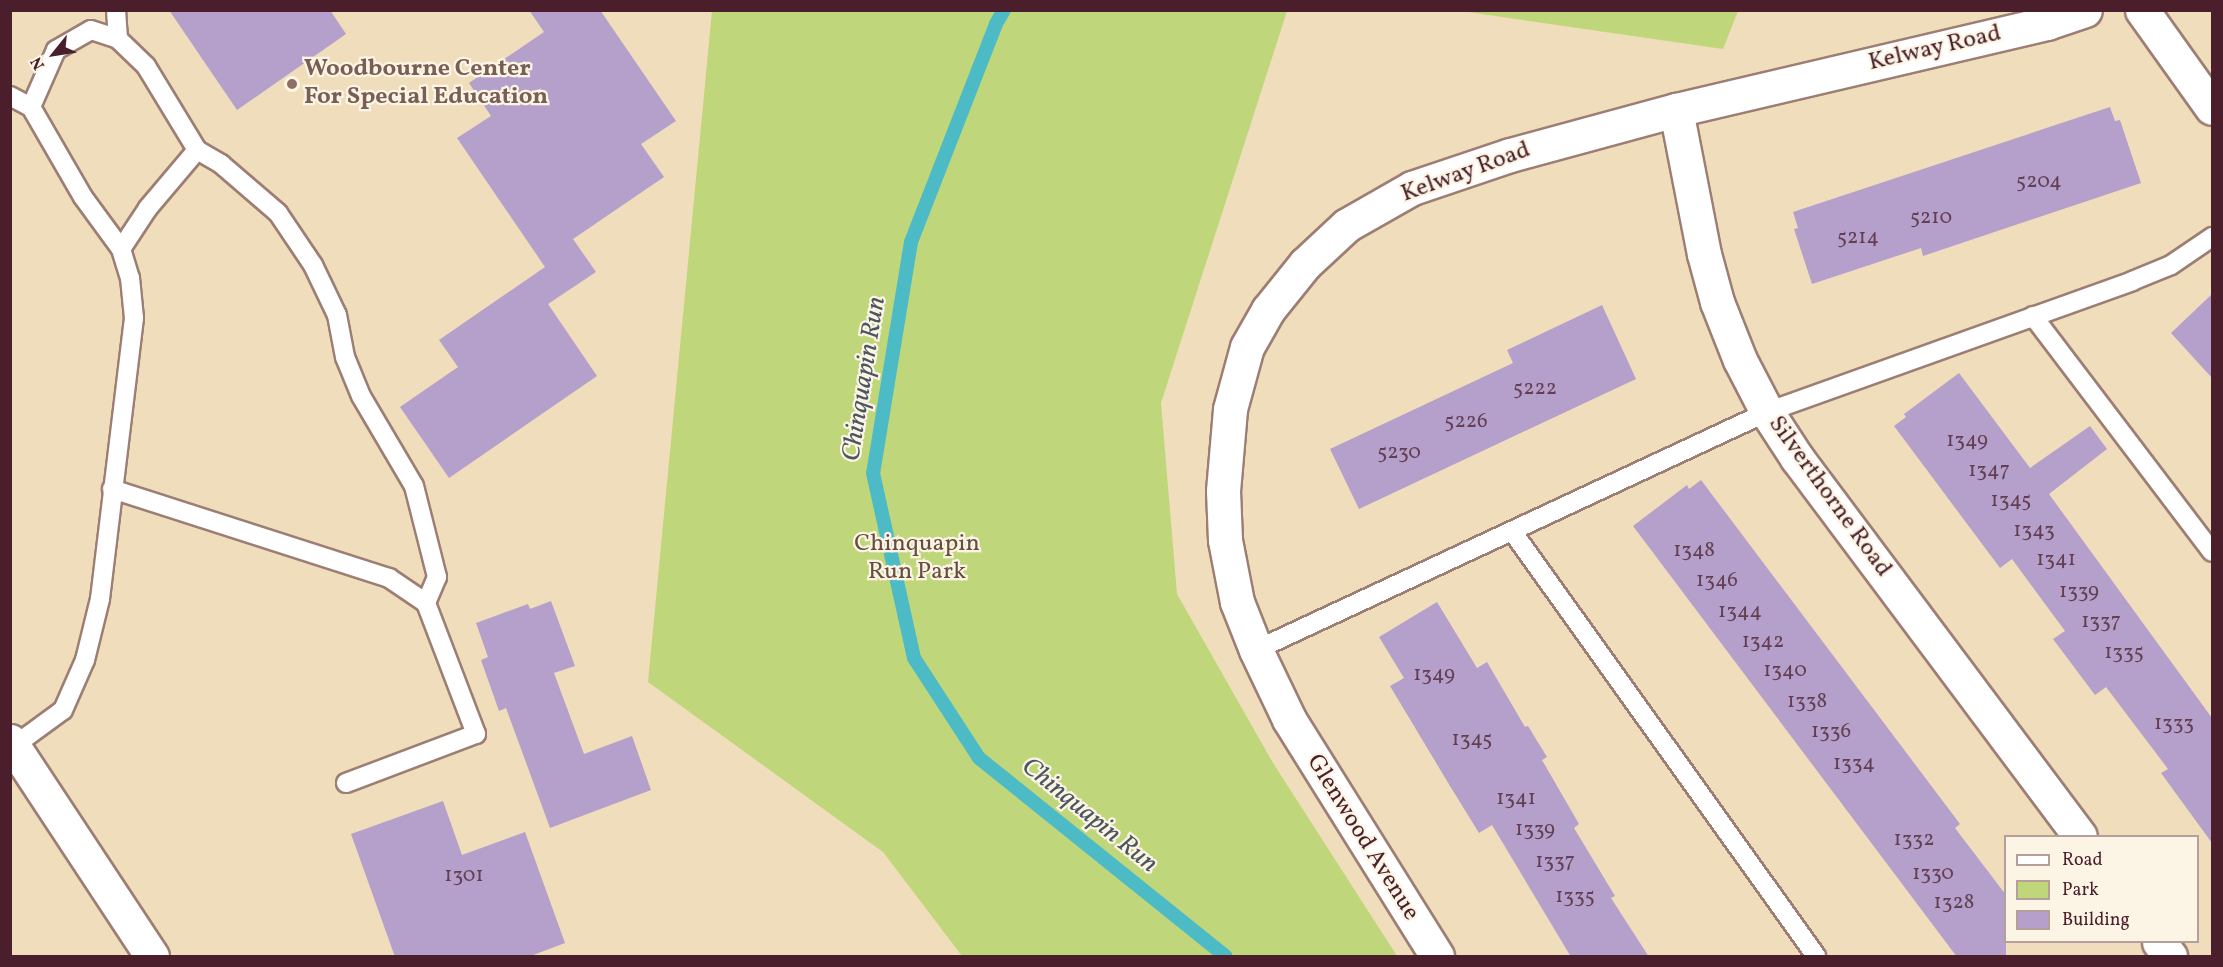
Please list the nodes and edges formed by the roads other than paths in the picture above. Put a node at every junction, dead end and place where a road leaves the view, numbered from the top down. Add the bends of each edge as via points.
1 (116, 10) edge
2 (2085, 10) edge
3 (2142, 10) edge
4 (118, 39) junction
5 (10, 96) edge
6 (31, 107) junction
7 (2212, 108) edge
8 (1676, 110) junction
9 (197, 150) junction
10 (2212, 237) edge
11 (121, 249) junction
12 (2033, 316) junction
13 (1767, 412) junction
14 (112, 489) junction
15 (1512, 531) junction
16 (2212, 552) edge
17 (426, 603) junction
18 (1256, 650) junction
19 (1289, 719) joint
20 (12, 745) edge
21 (346, 783) dead end
22 (2079, 835) edge
23 (2160, 943) edge
24 (152, 957) edge
25 (1437, 957) edge
26 (1816, 957) edge
27 (2170, 957) edge

1 - 4 lane
2 - 8 street, Kelway Road via 2036,26
3 - 7 street
4 - 6 lane via 91,30 56,50
4 - 9 lane via 146,66
5 - 6 lane
6 - 11 lane via 83,197
8 - 13 street, Silverthorne Road via 1717,302 1740,360
8 - 18 street, Kelway Road via 1510,155 1412,188 1347,225 1305,264 1268,310 1247,347 1230,409 1223,491 1225,540 1237,602
9 - 11 lane via 148,208
9 - 17 lane via 221,164 278,213 313,265 337,315 345,357 361,396 414,486 437,577
10 - 12 lane via 2171,266
11 - 14 lane via 130,278 134,318
12 - 13 lane
12 - 16 lane
13 - 15 lane
13 - 22 street, Silverthorne Road via 1797,458
14 - 17 lane via 389,578
14 - 20 lane via 100,599 86,660 63,710
15 - 18 lane
15 - 26 lane
17 - 21 lane via 476,734
18 - 19 street, Kelway Road
19 - 25 street, Glenwood Avenue
20 - 24 street
23 - 27 street

